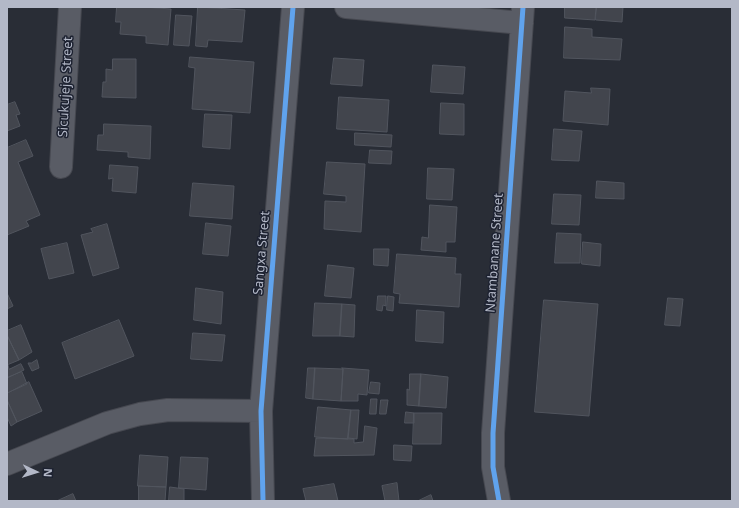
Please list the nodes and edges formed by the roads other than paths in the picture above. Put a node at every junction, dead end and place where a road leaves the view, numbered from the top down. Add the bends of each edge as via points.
1 (70, 7) edge
2 (293, 7) edge
3 (346, 7) edge
4 (522, 15) edge
5 (61, 167) dead end
6 (261, 411) junction
7 (7, 464) edge
8 (263, 501) edge
9 (498, 501) edge

1 - 5 street, Sicukujeje Street
2 - 6 street, Sangxa Street
3 - 4 street
4 - 9 street, Ntambanane Street via 493,433 493,467
6 - 7 street via 168,410 140,414 107,423
6 - 8 street, Sangxa Street

